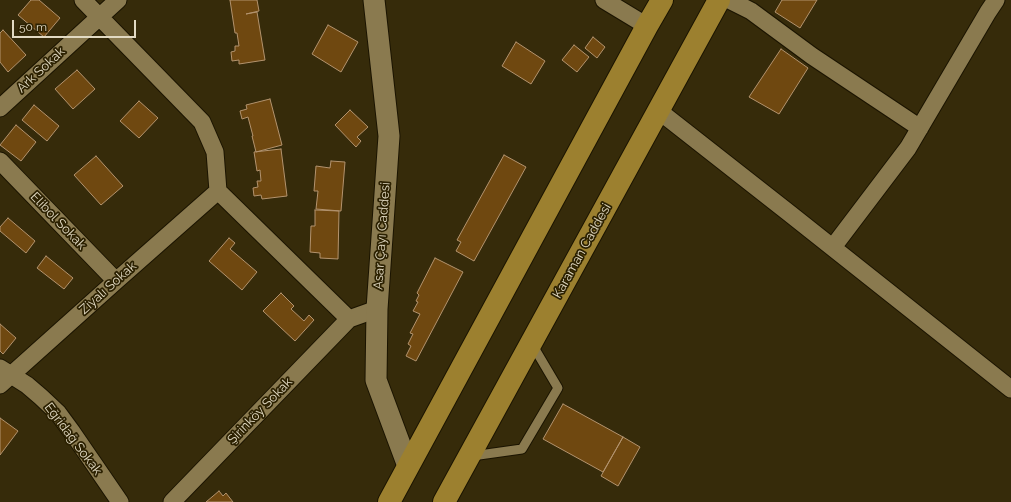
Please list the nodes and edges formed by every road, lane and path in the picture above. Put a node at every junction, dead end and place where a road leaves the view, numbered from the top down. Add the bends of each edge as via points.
1 (83, 0) edge
2 (118, 0) edge
3 (374, 0) edge
4 (604, 0) edge
5 (662, 0) edge
6 (720, 0) edge
7 (729, 0) edge
8 (996, 0) edge
9 (99, 17) junction
10 (647, 26) junction
11 (0, 108) edge
12 (658, 111) junction
13 (920, 128) junction
14 (0, 161) edge
15 (218, 191) junction
16 (833, 247) junction
17 (116, 281) junction
18 (377, 309) junction
19 (349, 319) junction
20 (531, 342) junction
21 (4, 376) edge
22 (1011, 389) edge
23 (468, 457) junction
24 (408, 466) junction
25 (120, 502) edge
26 (172, 502) edge
27 (389, 502) edge
28 (444, 502) edge

1 - 9 street
2 - 9 street, Ark Sokak
3 - 18 street, Asar Çayı Caddesi via 389,136
4 - 10 street
5 - 10 highway
6 - 12 highway, Karaman Caddesi
7 - 13 street via 750,11
8 - 13 street
9 - 11 street, Ark Sokak
9 - 15 street via 202,122 215,152
10 - 24 highway
12 - 16 street
12 - 20 highway, Karaman Caddesi
13 - 16 street via 908,148
14 - 17 street, Elibol Sokak
15 - 17 street, Ziyalı Sokak
15 - 19 street
16 - 22 street
17 - 21 street, Ziyalı Sokak
18 - 19 street
18 - 24 street, Asar Çayı Caddesi via 376,380
19 - 26 street, Şirinköy Sokak
20 - 23 highway, Karaman Caddesi
20 - 23 lane via 558,388 522,449
21 - 25 street, Eğridağ Sokak via 26,385 58,414
23 - 28 highway, Karaman Caddesi
24 - 27 highway

